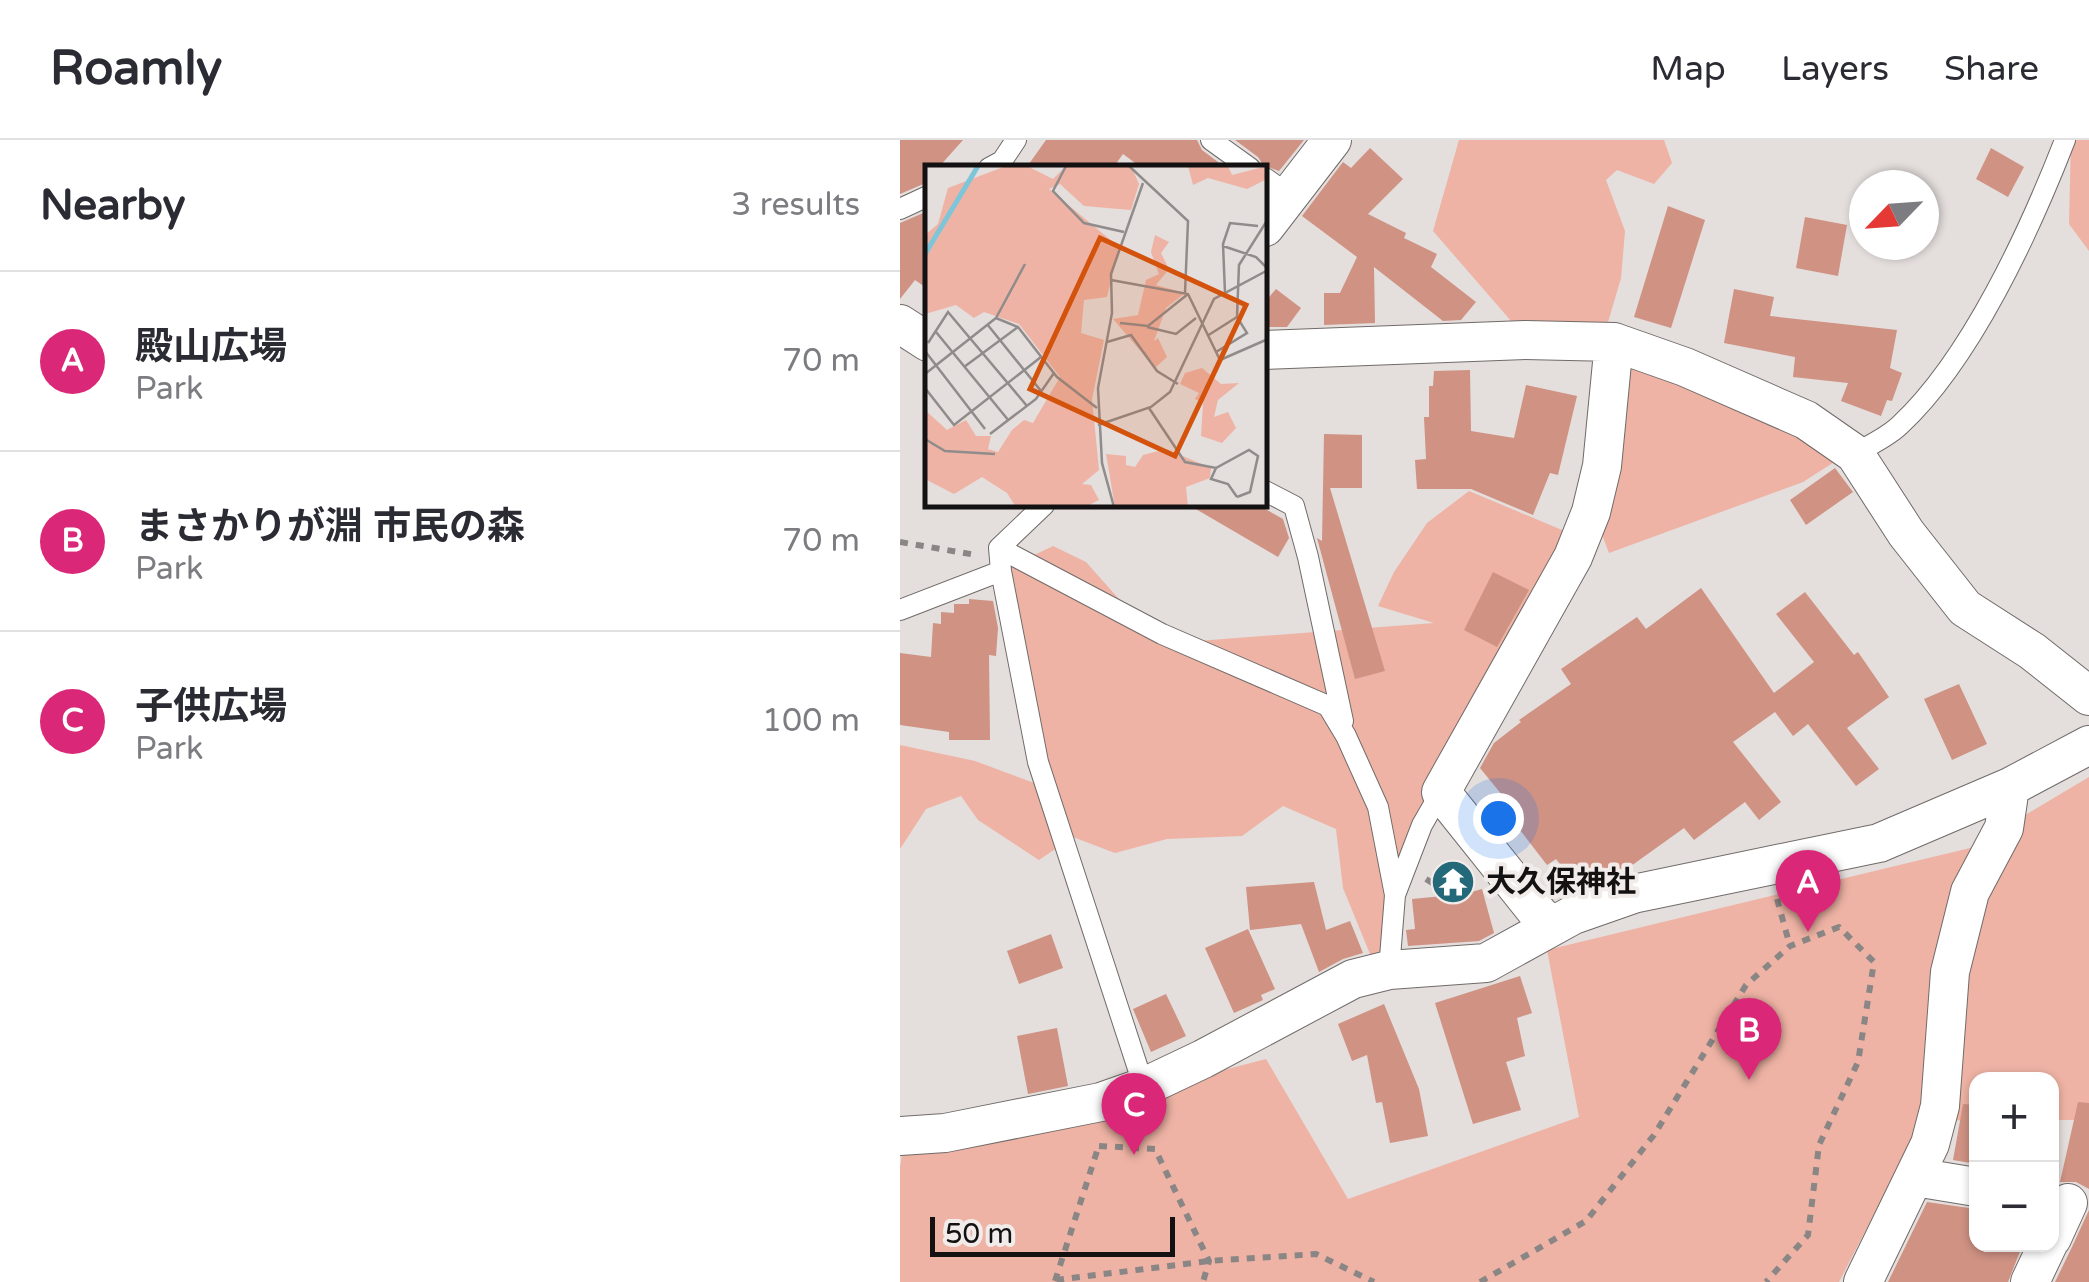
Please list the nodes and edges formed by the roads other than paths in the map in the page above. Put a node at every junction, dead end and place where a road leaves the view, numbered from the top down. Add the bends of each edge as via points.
1 (1016, 140) edge
2 (1211, 140) edge
3 (1332, 140) edge
4 (2064, 140) edge
5 (1000, 165) edge
6 (1246, 165) edge
7 (1277, 186) edge
8 (925, 197) edge
9 (900, 209) edge
10 (1268, 217) edge
11 (900, 324) edge
12 (925, 340) edge
13 (1614, 342) junction
14 (1268, 350) edge
15 (1855, 454) junction
16 (1268, 493) edge
17 (1042, 508) edge
18 (1000, 561) junction
19 (900, 610) edge
20 (2089, 696) edge
21 (1346, 736) junction
22 (2089, 744) edge
23 (2010, 787) junction
24 (1441, 792) junction
25 (1395, 895) junction
26 (1555, 925) junction
27 (1389, 970) junction
28 (1144, 1087) junction
29 (900, 1136) edge
30 (1915, 1177) junction
31 (1969, 1187) edge
32 (2045, 1252) edge
33 (1863, 1282) edge
34 (2030, 1282) edge

1 - 5 lane
2 - 6 lane
3 - 7 street
4 - 15 lane via 1998,286 1943,377 1898,428
7 - 10 street
8 - 9 lane
11 - 12 street
13 - 14 street
13 - 15 street via 1806,420
13 - 24 street via 1592,512
15 - 20 street via 1964,608
16 - 21 lane via 1294,506
17 - 18 lane
18 - 19 lane
18 - 21 lane via 1328,706
18 - 28 lane via 1038,762
21 - 25 lane via 1378,807
22 - 23 street
23 - 26 street via 1878,843 1634,894
23 - 30 street via 2004,828 1970,892 1950,972 1940,1106
24 - 25 lane
24 - 26 street
25 - 27 lane
26 - 27 street via 1486,963
27 - 28 street via 1353,979
28 - 29 street via 1101,1102
30 - 31 street
30 - 33 street
32 - 34 street

